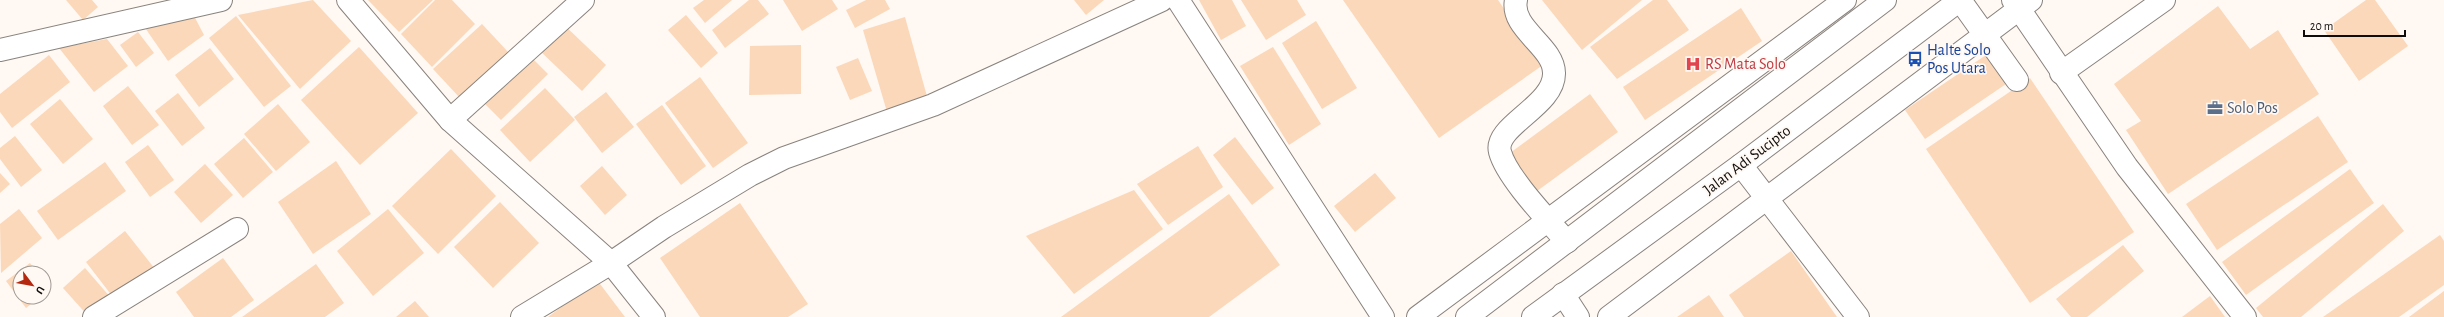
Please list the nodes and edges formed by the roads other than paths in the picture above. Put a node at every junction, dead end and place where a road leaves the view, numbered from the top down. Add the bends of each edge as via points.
1 (221, 0) edge
2 (348, 0) edge
3 (583, 0) edge
4 (1162, 0) edge
5 (1178, 0) edge
6 (1516, 0) edge
7 (1845, 0) edge
8 (1885, 0) edge
9 (1960, 0) edge
10 (2164, 0) edge
11 (2021, 3) edge
12 (1984, 36) junction
13 (0, 50) edge
14 (1762, 61) junction
15 (2061, 73) junction
16 (2017, 80) dead end
17 (1776, 84) junction
18 (1695, 111) junction
19 (450, 120) junction
20 (1710, 133) junction
21 (1741, 166) junction
22 (1767, 199) junction
23 (1548, 220) junction
24 (237, 229) dead end
25 (1567, 242) junction
26 (611, 263) junction
27 (1563, 294) junction
28 (94, 317) edge
29 (522, 317) edge
30 (654, 317) edge
31 (1383, 317) edge
32 (1418, 317) edge
33 (1467, 317) edge
34 (1533, 317) edge
35 (1578, 317) edge
36 (1609, 317) edge
37 (1858, 317) edge
38 (2245, 317) edge

1 - 13 main road
2 - 19 main road
3 - 19 main road
4 - 26 main road via 933,105 784,158 710,198
5 - 31 main road
6 - 23 main road via 1515,7 1519,16 1553,63 1553,85 1510,129 1502,140 1500,150 1514,177
7 - 14 main road
8 - 17 main road
9 - 12 main road
9 - 21 main road, Jalan Adi Sucipto
10 - 15 main road
11 - 12 main road
11 - 15 main road
12 - 16 main road
12 - 22 main road
14 - 17 main road
14 - 18 main road
15 - 38 main road via 2127,167
17 - 20 main road
18 - 20 main road
18 - 23 main road
19 - 26 main road
20 - 25 main road
21 - 22 main road
21 - 27 main road, Jalan Adi Sucipto
22 - 36 main road
22 - 37 main road
23 - 25 main road
23 - 32 main road
24 - 28 main road
25 - 33 main road
26 - 29 main road
26 - 30 main road
27 - 34 main road, Jalan Adi Sucipto
27 - 35 main road

